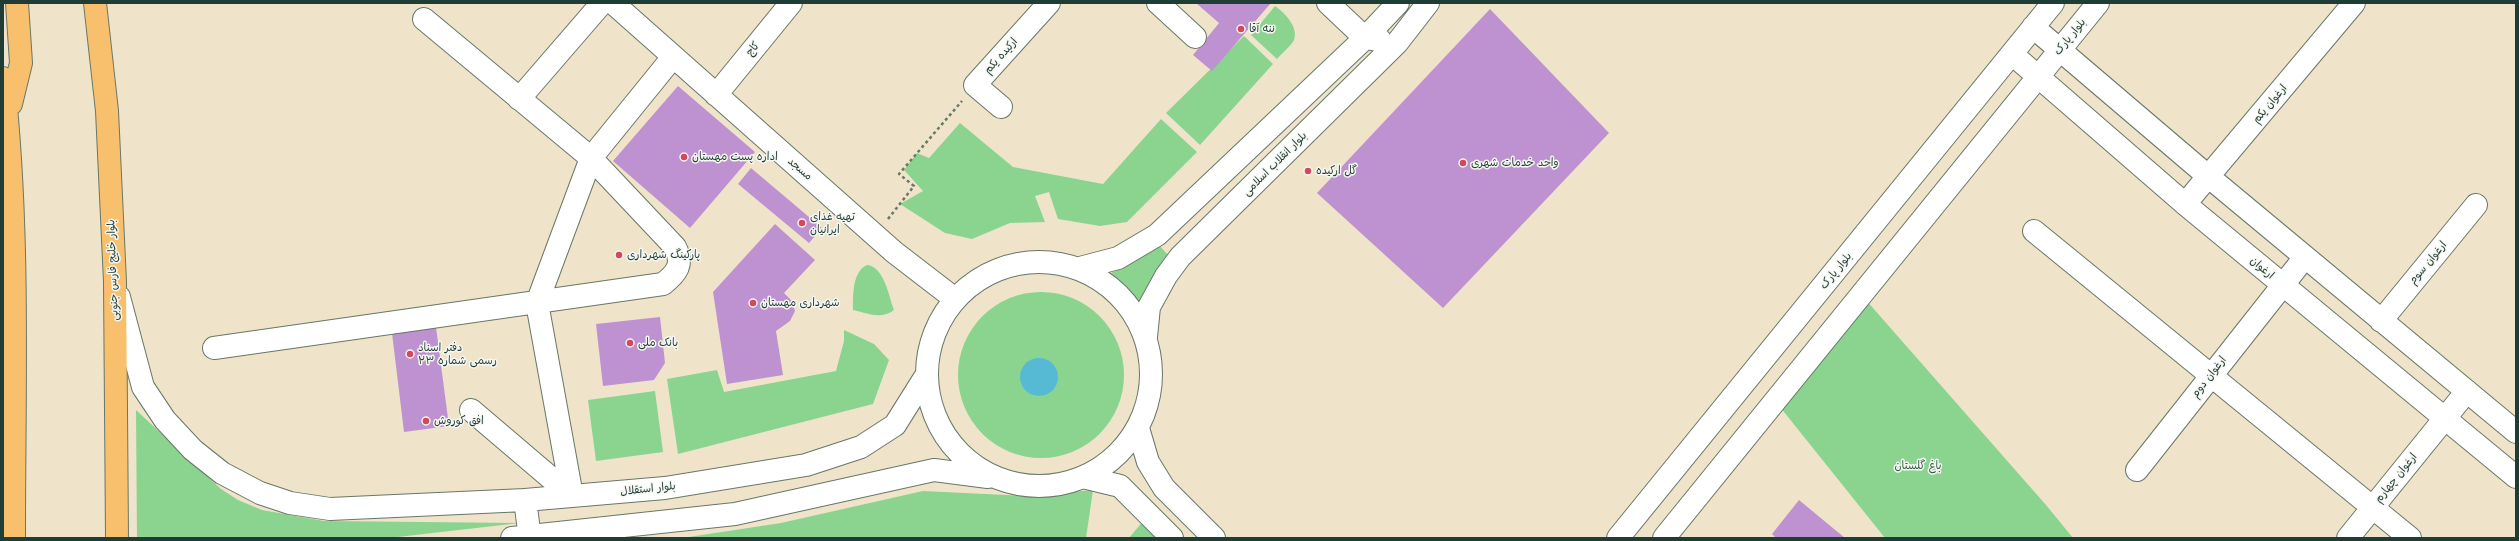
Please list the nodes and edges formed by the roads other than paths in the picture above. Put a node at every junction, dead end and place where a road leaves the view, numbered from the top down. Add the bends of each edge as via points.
1 (17, 3) edge
2 (82, 3) edge
3 (95, 3) edge
4 (602, 3) edge
5 (612, 3) edge
6 (791, 3) edge
7 (1049, 3) edge
8 (1158, 3) edge
9 (1328, 3) edge
10 (1428, 3) edge
11 (2053, 3) edge
12 (2098, 3) edge
13 (2354, 3) edge
14 (1391, 6) edge
15 (424, 19) dead end
16 (2033, 27) junction
17 (1195, 37) dead end
18 (1365, 38) junction
19 (1397, 43) junction
20 (2060, 49) junction
21 (2012, 54) junction
22 (673, 57) junction
23 (2039, 76) junction
24 (3, 78) edge
25 (716, 95) junction
26 (519, 99) junction
27 (1000, 107) dead end
28 (107, 111) junction
29 (7, 117) junction
30 (591, 158) junction
31 (2208, 177) junction
32 (2185, 204) junction
33 (2476, 205) dead end
34 (2034, 231) dead end
35 (2305, 257) junction
36 (1080, 268) junction
37 (15, 272) junction
38 (115, 282) junction
39 (2282, 285) junction
40 (955, 300) junction
41 (537, 303) junction
42 (3, 316) edge
43 (2381, 321) junction
44 (1146, 338) junction
45 (214, 348) dead end
46 (927, 374) junction
47 (2211, 375) junction
48 (2467, 391) junction
49 (471, 410) dead end
50 (2444, 419) junction
51 (1138, 428) junction
52 (2516, 432) edge
53 (2137, 470) dead end
54 (995, 477) junction
55 (1083, 477) junction
56 (2516, 477) edge
57 (572, 496) junction
58 (525, 500) junction
59 (2373, 507) junction
60 (524, 537) edge
61 (14, 538) edge
62 (117, 538) edge
63 (1172, 538) edge
64 (1214, 538) edge
65 (1618, 538) edge
66 (1664, 538) edge
67 (2348, 538) edge
68 (2410, 538) edge

1 - 29 main road via 21,63
2 - 28 main road via 89,61
3 - 28 main road, بلوار خلیج فارس جنوبی
4 - 26 street
5 - 22 street, مسجد
6 - 25 street, کاج
7 - 27 street, ارکیده یکم via 976,85
8 - 17 street
9 - 18 street
10 - 19 street, بلوار انقلاب اسلامی
11 - 16 street, بلوار پارک
12 - 20 street, بلوار پارک
13 - 31 street, ارغوان یکم
14 - 18 street
14 - 19 street
15 - 26 street
16 - 20 street
16 - 21 street, بلوار پارک
18 - 19 street
18 - 36 street via 1157,235 1118,258
19 - 44 street, بلوار انقلاب اسلامی via 1180,257 1149,307
20 - 23 street, بلوار پارک
20 - 31 street
21 - 23 street, ارغوان
21 - 65 street, بلوار پارک
22 - 25 street, مسجد
22 - 30 street
23 - 32 street, ارغوان
23 - 66 street, بلوار پارک
24 - 29 main road
25 - 40 street, مسجد via 875,235
26 - 30 street
28 - 38 main road, بلوار خلیج فارس جنوبی
29 - 37 main road
30 - 41 street
30 - 41 street via 675,247 680,257 679,269 663,284
31 - 32 street, ارغوان یکم
31 - 35 street
32 - 39 street, ارغوان
33 - 43 street, ارغوان سوم
34 - 47 street
35 - 39 street, ارغوان دوم
35 - 43 street
36 - 40 street via 1053,262 1026,262 1000,268 976,281
36 - 44 street via 1102,280 1121,296 1136,315
37 - 42 street
37 - 61 main road
38 - 58 street, بلوار استقلال via 143,387 165,420 193,450 222,473 260,493 290,503 330,509
38 - 62 main road, بلوار خلیج فارس جنوبی
39 - 47 street, ارغوان دوم
39 - 50 street, ارغوان
40 - 46 street via 940,322 930,347
41 - 45 street
41 - 57 street
43 - 48 street
44 - 51 street via 1152,384 1147,407
46 - 54 street via 930,400 939,425 953,446 972,464
46 - 57 street, بلوار استقلال via 895,425 862,447 806,465 665,488
47 - 53 street, ارغوان دوم
47 - 59 street
48 - 50 street, ارغوان چهارم
48 - 52 street
49 - 57 street
50 - 56 street, ارغوان
50 - 59 street, ارغوان چهارم
51 - 55 street via 1114,457
51 - 64 street via 1148,462 1164,488
54 - 55 street via 1016,484 1039,486 1062,484
54 - 60 street via 934,470 736,514
55 - 63 street via 1120,486
57 - 58 street, بلوار استقلال
58 - 60 street
59 - 67 street, ارغوان چهارم
59 - 68 street

